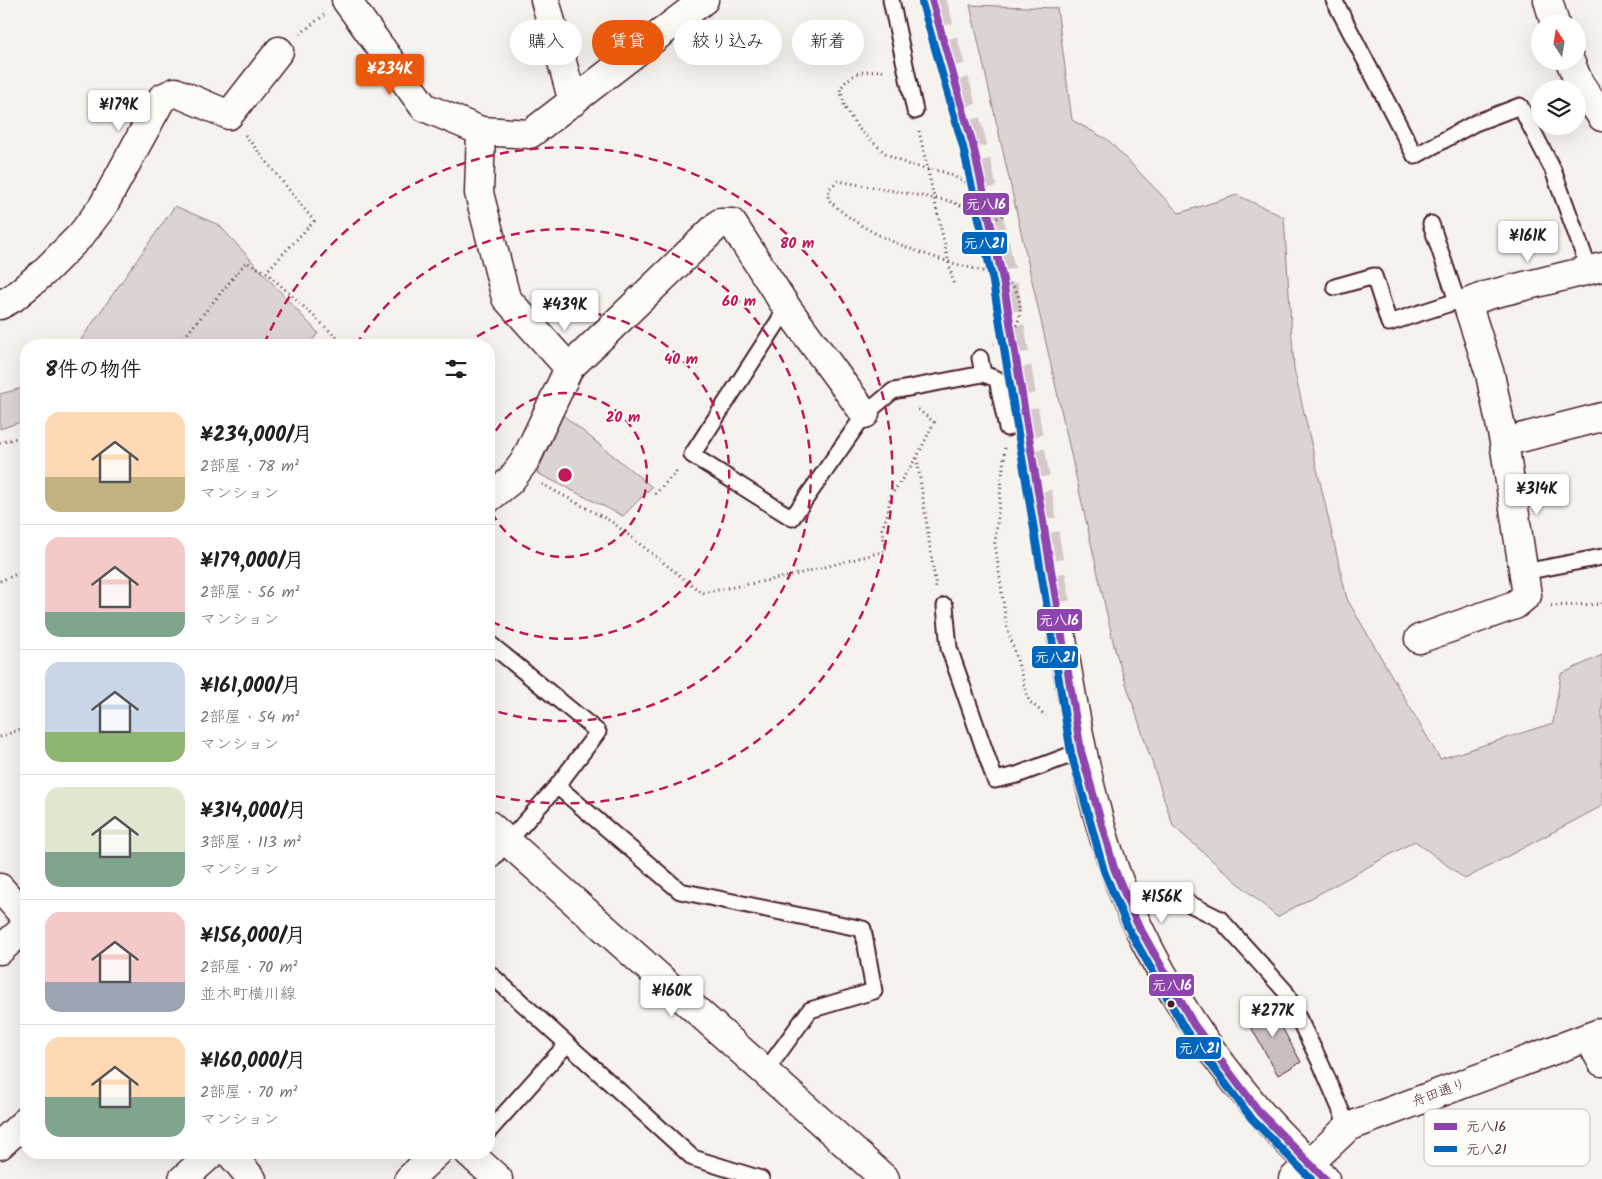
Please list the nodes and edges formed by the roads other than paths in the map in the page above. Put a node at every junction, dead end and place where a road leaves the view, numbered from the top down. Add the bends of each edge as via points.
1 (545, 0) edge
2 (704, 0) edge
3 (890, 0) edge
4 (1334, 0) edge
5 (1548, 0) edge
6 (337, 6) edge
7 (1552, 15) edge
8 (279, 51) road end
9 (1574, 70) edge
10 (573, 102) junction
11 (915, 111) road end
12 (1602, 117) edge
13 (481, 131) junction
14 (1432, 224) dead end
15 (1596, 268) edge
16 (1335, 287) dead end
17 (1462, 302) junction
18 (0, 305) edge
19 (788, 308) junction
20 (985, 352) road end
21 (569, 368) junction
22 (983, 374) junction
23 (865, 414) junction
24 (1602, 417) edge
25 (1007, 428) road end
26 (1504, 442) junction
27 (495, 493) edge
28 (1602, 557) edge
29 (1524, 585) junction
30 (945, 606) road end
31 (1062, 639) tunnel mouth
32 (1418, 640) dead end
33 (495, 648) edge
34 (1081, 751) junction
35 (557, 786) junction
36 (498, 834) edge
37 (0, 888) edge
38 (1127, 898) junction
39 (20, 911) edge
40 (20, 932) edge
41 (0, 950) edge
42 (495, 978) edge
43 (1596, 1035) edge
44 (567, 1044) junction
45 (1602, 1062) edge
46 (765, 1072) junction
47 (495, 1124) edge
48 (20, 1127) edge
49 (1348, 1127) junction
50 (0, 1145) edge
51 (205, 1159) edge
52 (235, 1159) edge
53 (430, 1159) edge
54 (476, 1159) edge
55 (1309, 1174) edge
56 (183, 1179) edge
57 (252, 1179) edge
58 (409, 1179) edge
59 (498, 1179) edge
60 (761, 1179) edge
61 (884, 1179) edge

1 - 10 street
2 - 10 street
3 - 11 lane
4 - 15 lane via 1415,156 1475,123 1520,106 1553,170
5 - 7 street
6 - 13 street via 424,107
8 - 18 street via 229,115 174,92 162,98 102,206 81,235 35,279
9 - 12 street
10 - 13 street via 530,134
13 - 21 street via 479,193 506,298
14 - 17 lane
15 - 17 street
16 - 17 lane via 1374,276 1389,323
17 - 26 street via 1490,374
19 - 21 street via 732,223 720,223
19 - 23 street
19 - 23 lane via 692,454 792,518
20 - 22 lane
21 - 27 street via 525,461 510,481
22 - 23 lane via 893,390
22 - 25 lane via 998,378
24 - 26 street
26 - 29 street
28 - 29 lane
29 - 32 street via 1515,605
30 - 34 lane via 949,648 996,780
31 - 34 street
33 - 35 lane via 598,732
34 - 38 street via 1114,868
35 - 36 lane
35 - 46 lane via 680,891 863,930 874,991 810,1010
36 - 46 street
37 - 39 street
38 - 49 lane via 1168,892 1220,919 1285,991
38 - 55 street via 1136,921 1194,1025
40 - 41 street
42 - 44 lane
43 - 45 street
43 - 49 street, 舟田通り
44 - 47 lane
44 - 60 lane via 693,1158
46 - 61 street
48 - 50 street
49 - 55 street, 舟田通り
51 - 56 street
52 - 57 street
53 - 58 street
54 - 59 street

